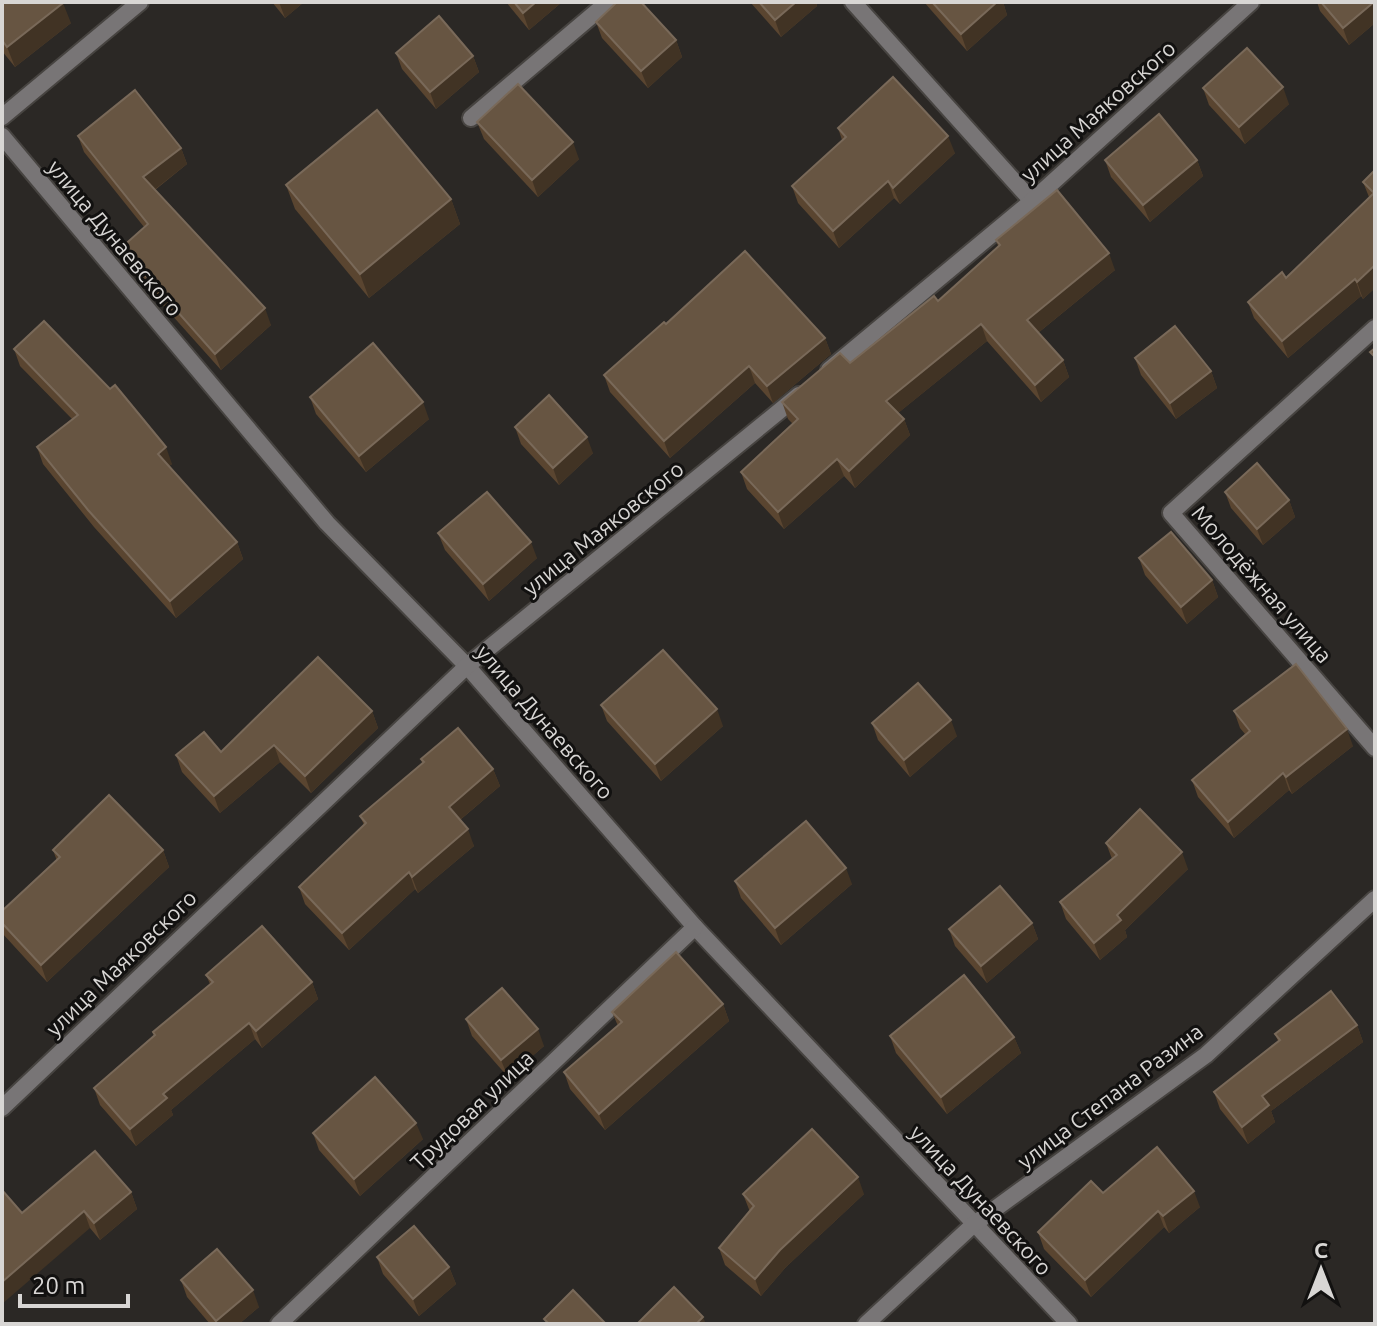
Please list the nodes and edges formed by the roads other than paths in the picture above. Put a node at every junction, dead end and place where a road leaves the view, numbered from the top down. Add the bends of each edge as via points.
1 (140, 2) edge
2 (608, 2) edge
3 (853, 2) edge
4 (1251, 2) edge
5 (2, 117) edge
6 (471, 118) dead end
7 (2, 136) edge
8 (1032, 201) junction
9 (1375, 328) edge
10 (467, 666) junction
11 (1375, 748) edge
12 (1375, 899) edge
13 (695, 927) junction
14 (2, 1108) edge
15 (973, 1225) junction
16 (279, 1324) edge
17 (866, 1324) edge
18 (1069, 1324) edge

1 - 5 street
2 - 6 street
3 - 8 street
4 - 8 street, улица Маяковского
7 - 10 street, улица Дунаевского via 327,523
8 - 10 street, улица Маяковского
9 - 11 street, Молодёжная улица via 1171,513
10 - 13 street, улица Дунаевского
10 - 14 street, улица Маяковского
12 - 15 street, улица Степана Разина via 1206,1055
13 - 15 street, улица Дунаевского
13 - 16 street, Трудовая улица
15 - 17 street, улица Степана Разина
15 - 18 street, улица Дунаевского

